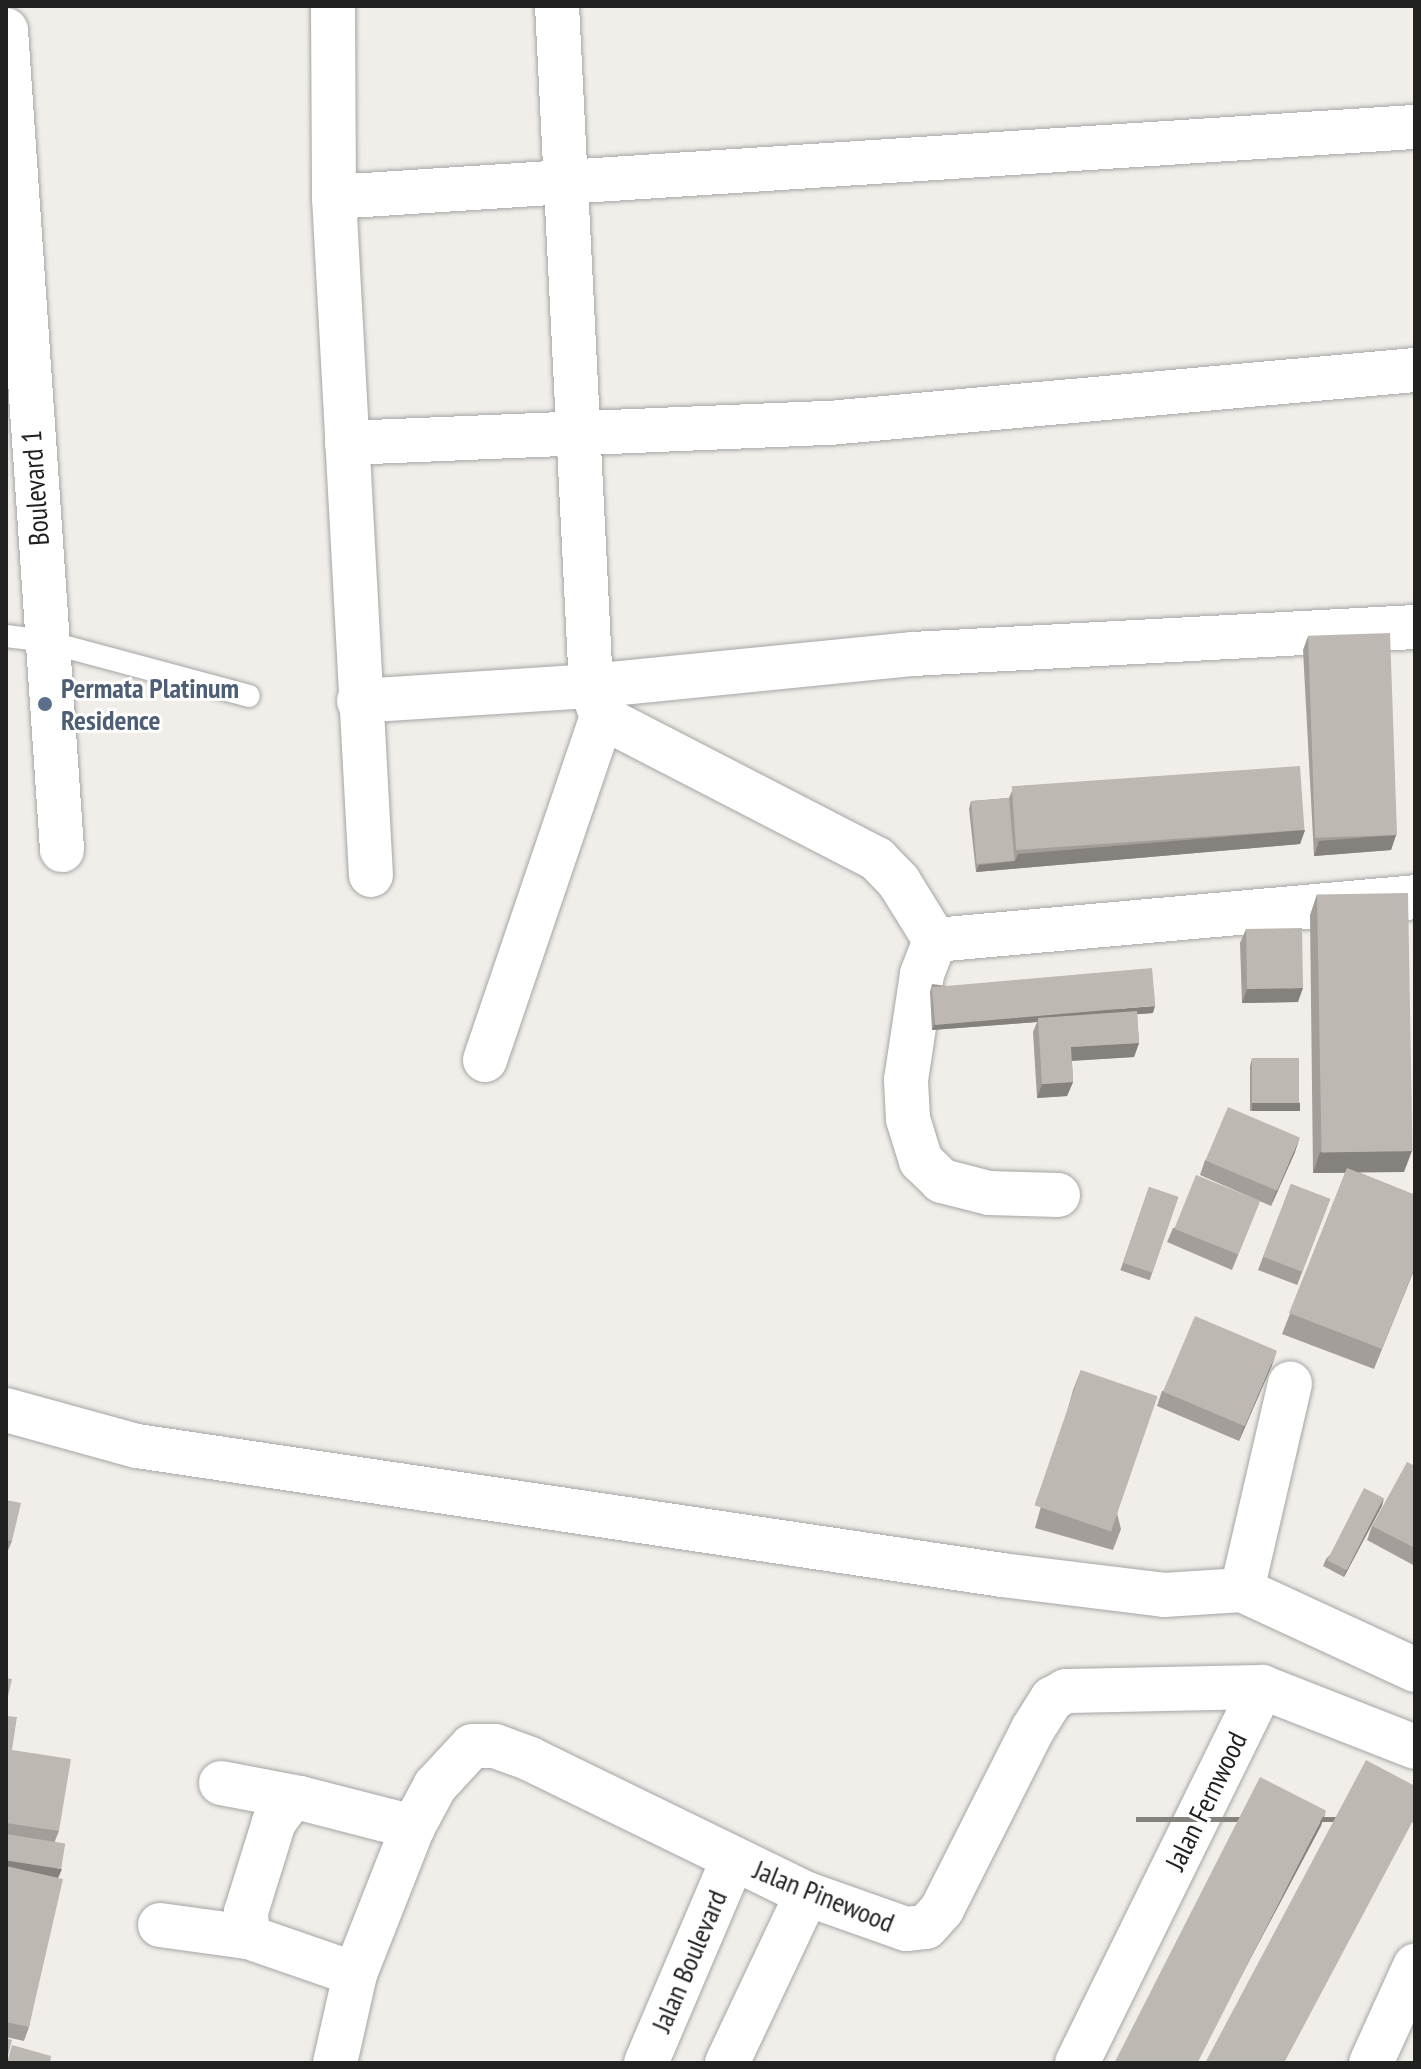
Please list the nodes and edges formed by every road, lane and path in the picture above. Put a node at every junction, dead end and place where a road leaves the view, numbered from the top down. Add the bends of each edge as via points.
1 (333, 6) edge
2 (557, 6) edge
3 (6, 30) edge
4 (1415, 127) edge
5 (566, 185) junction
6 (334, 197) junction
7 (1415, 370) edge
8 (582, 435) junction
9 (347, 443) junction
10 (1415, 627) edge
11 (25, 639) edge
12 (249, 696) dead end
13 (359, 701) junction
14 (597, 702) junction
15 (62, 850) dead end
16 (371, 875) dead end
17 (1415, 897) edge
18 (935, 940) junction
19 (485, 1060) dead end
20 (1058, 1195) dead end
21 (1290, 1383) dead end
22 (6, 1410) edge
23 (1242, 1590) junction
24 (1415, 1670) edge
25 (1262, 1687) junction
26 (1415, 1747) edge
27 (221, 1783) dead end
28 (300, 1798) junction
29 (413, 1827) junction
30 (733, 1859) junction
31 (807, 1894) junction
32 (160, 1925) dead end
33 (248, 1937) junction
34 (1415, 1966) edge
35 (355, 1974) junction
36 (335, 2063) edge
37 (646, 2063) edge
38 (727, 2063) edge
39 (1077, 2063) edge
40 (1371, 2063) edge

1 - 6 street
2 - 5 street
3 - 11 street, Boulevard 1
4 - 5 street
5 - 6 street
5 - 8 street
6 - 9 street
7 - 8 street via 840,422
8 - 9 street
8 - 14 street
9 - 13 street
10 - 14 street via 913,654
11 - 12 lane
11 - 15 street, Boulevard 1
13 - 14 street
13 - 16 street
14 - 18 street via 877,859 899,882
14 - 19 street
17 - 18 street
18 - 20 street via 922,974 906,1080 908,1119 921,1161 942,1181 989,1193
21 - 23 street
22 - 23 street via 137,1446 1002,1575 1164,1595
23 - 24 street
25 - 26 street
25 - 31 street, Jalan Pinewood via 1161,1692 1089,1687 1052,1699 942,1909 926,1927 906,1929
25 - 39 street, Jalan Fernwood
27 - 28 street
28 - 29 street
28 - 33 street via 288,1803 274,1822 246,1912
29 - 30 street, Jalan Pinewood via 452,1764 472,1746 495,1746
29 - 35 street, Jalan Pinewood
30 - 31 street, Jalan Pinewood
30 - 37 street, Jalan Boulevard
31 - 38 street
32 - 33 street
33 - 35 street
34 - 40 street
35 - 36 street, Jalan Pinewood

